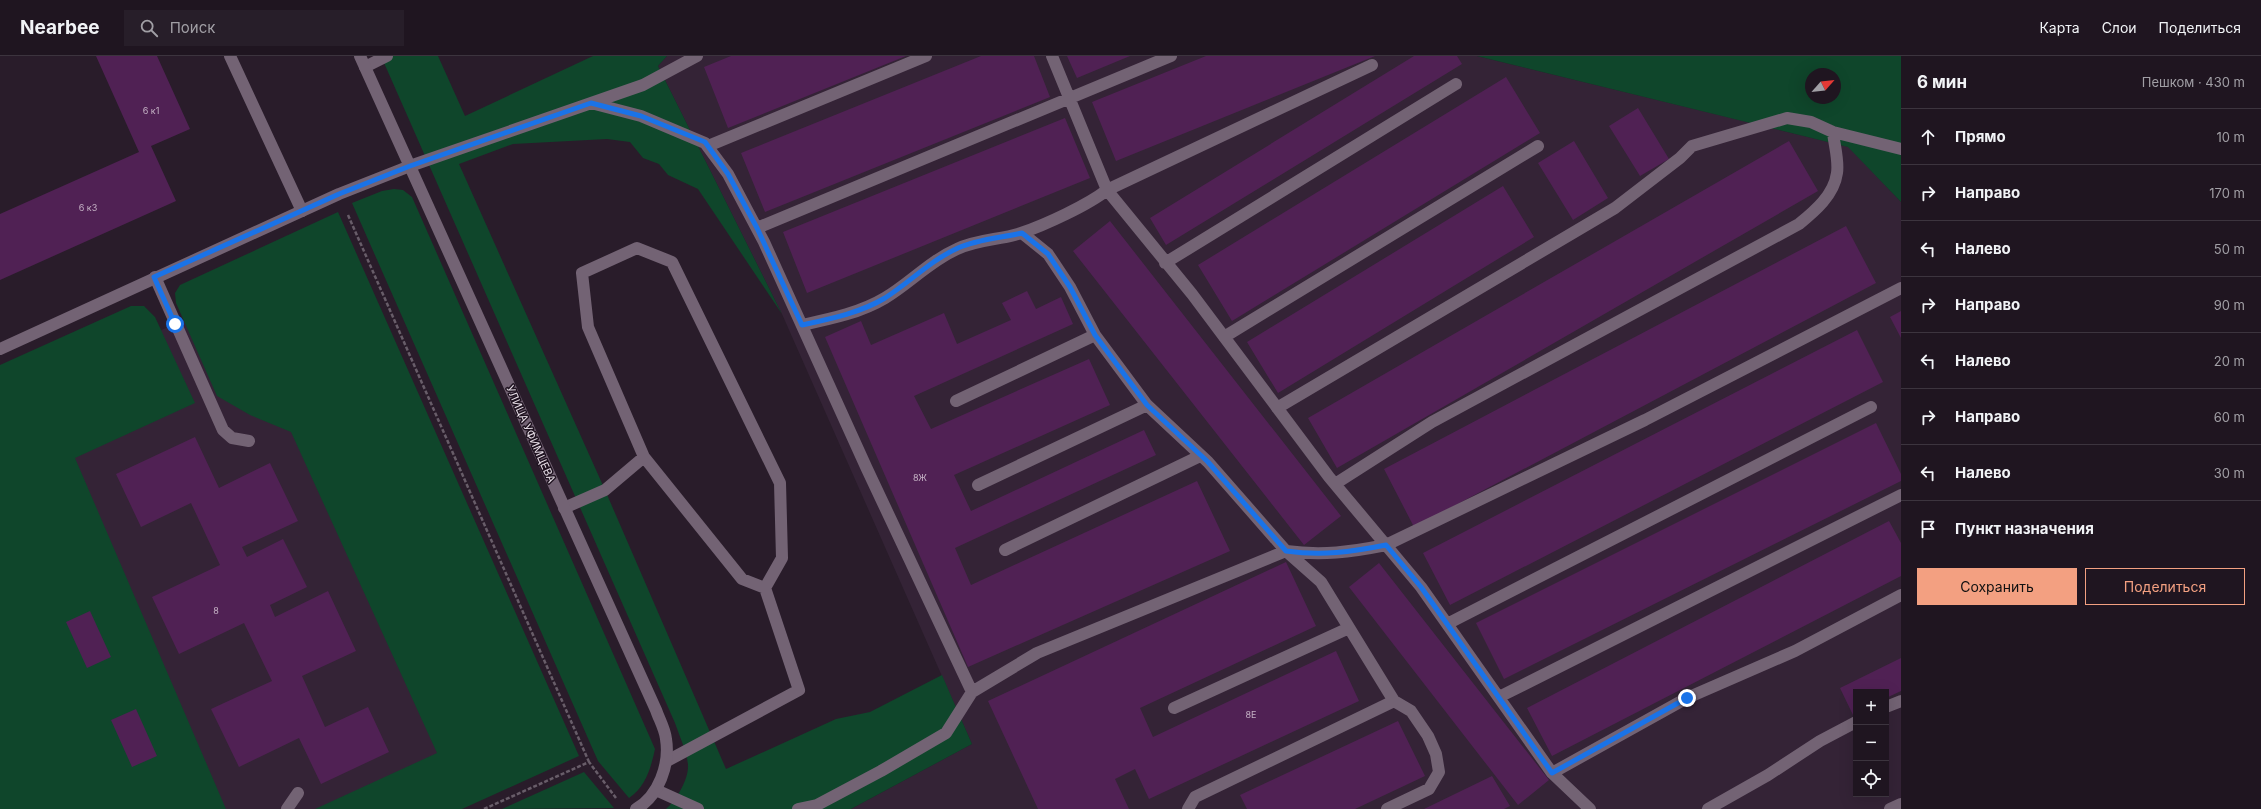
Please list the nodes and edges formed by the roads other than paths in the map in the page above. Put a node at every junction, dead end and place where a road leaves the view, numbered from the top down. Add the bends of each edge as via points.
1 (230, 56) edge
2 (360, 56) edge
3 (387, 56) edge
4 (697, 56) edge
5 (926, 56) edge
6 (1052, 56) edge
7 (1171, 56) edge
8 (1372, 65) dead end
9 (365, 67) junction
10 (1456, 84) dead end
11 (1070, 98) junction
12 (591, 103) junction
13 (1833, 132) junction
14 (708, 146) junction
15 (1538, 146) dead end
16 (1901, 149) edge
17 (410, 166) junction
18 (1107, 190) junction
19 (302, 211) junction
20 (757, 228) junction
21 (1022, 233) junction
22 (1166, 263) junction
23 (154, 277) junction
24 (1901, 288) edge
25 (802, 325) junction
26 (1095, 335) junction
27 (1224, 337) junction
28 (2, 345) edge
29 (956, 401) dead end
30 (1147, 405) junction
31 (1872, 407) dead end
32 (1277, 408) junction
33 (249, 441) dead end
34 (1200, 456) junction
35 (644, 457) junction
36 (1335, 484) junction
37 (978, 485) dead end
38 (1901, 495) edge
39 (564, 508) junction
40 (1386, 545) junction
41 (1005, 550) dead end
42 (1286, 551) junction
43 (765, 588) junction
44 (1901, 595) edge
45 (1447, 624) junction
46 (1349, 628) junction
47 (972, 692) junction
48 (1499, 697) junction
49 (1394, 700) junction
50 (1901, 701) edge
51 (1889, 706) edge
52 (1174, 708) dead end
53 (1853, 724) edge
54 (667, 761) junction
55 (1552, 773) junction
56 (656, 790) junction
57 (298, 793) dead end
58 (1901, 804) edge
59 (287, 809) edge
60 (636, 809) edge
61 (698, 809) edge
62 (798, 809) edge
63 (1188, 809) edge
64 (1388, 809) edge
65 (1590, 809) edge
66 (1708, 809) edge
67 (1890, 809) edge

1 - 19 street
2 - 9 street, УЛИЦА УФИМЦЕВА
3 - 9 street
4 - 12 street via 643,85
5 - 14 street
6 - 11 street
7 - 11 street
8 - 18 street
9 - 17 street, УЛИЦА УФИМЦЕВА
10 - 22 street
11 - 18 street
11 - 20 street
12 - 14 street via 641,116 705,142
12 - 17 street
13 - 16 street
13 - 32 street via 1811,122 1787,118 1692,146 1615,208
13 - 36 street via 1837,172 1832,188 1818,209 1799,224 1432,422
14 - 20 street via 728,174
15 - 27 street
17 - 19 street
17 - 39 street, УЛИЦА УФИМЦЕВА
18 - 21 street via 1094,200
18 - 22 street
19 - 23 street
20 - 25 street
21 - 25 street via 975,241 962,246 937,258 917,276 883,299 846,315
21 - 26 street via 1048,254 1070,287
22 - 27 street
23 - 28 street
23 - 33 street via 223,430 232,438
24 - 40 street via 1645,420
25 - 47 street
26 - 29 street
26 - 30 street
27 - 32 street
30 - 34 street
30 - 37 street
31 - 45 street
32 - 36 street
34 - 41 street
34 - 42 street via 1251,509
35 - 39 street via 605,490
35 - 43 street via 742,579
35 - 43 street via 588,326 582,274 637,248 672,262 780,483 782,558
36 - 40 street
38 - 48 street
39 - 54 street, УЛИЦА УФИМЦЕВА via 656,710 666,738
40 - 42 street via 1312,555
40 - 45 street via 1421,587
42 - 46 street via 1321,582
42 - 47 street via 1037,653
43 - 54 street via 800,690
44 - 55 street via 1795,651 1687,698
45 - 48 street
46 - 49 street
46 - 52 street
47 - 62 street via 946,733 817,805
48 - 55 street
49 - 63 street via 1195,797
49 - 64 street via 1411,711 1428,736 1436,754 1439,772 1429,788
50 - 51 street
53 - 66 street
54 - 56 street, УЛИЦА УФИМЦЕВА
55 - 65 street
56 - 60 street, УЛИЦА УФИМЦЕВА
56 - 61 street
57 - 59 street
58 - 67 street

